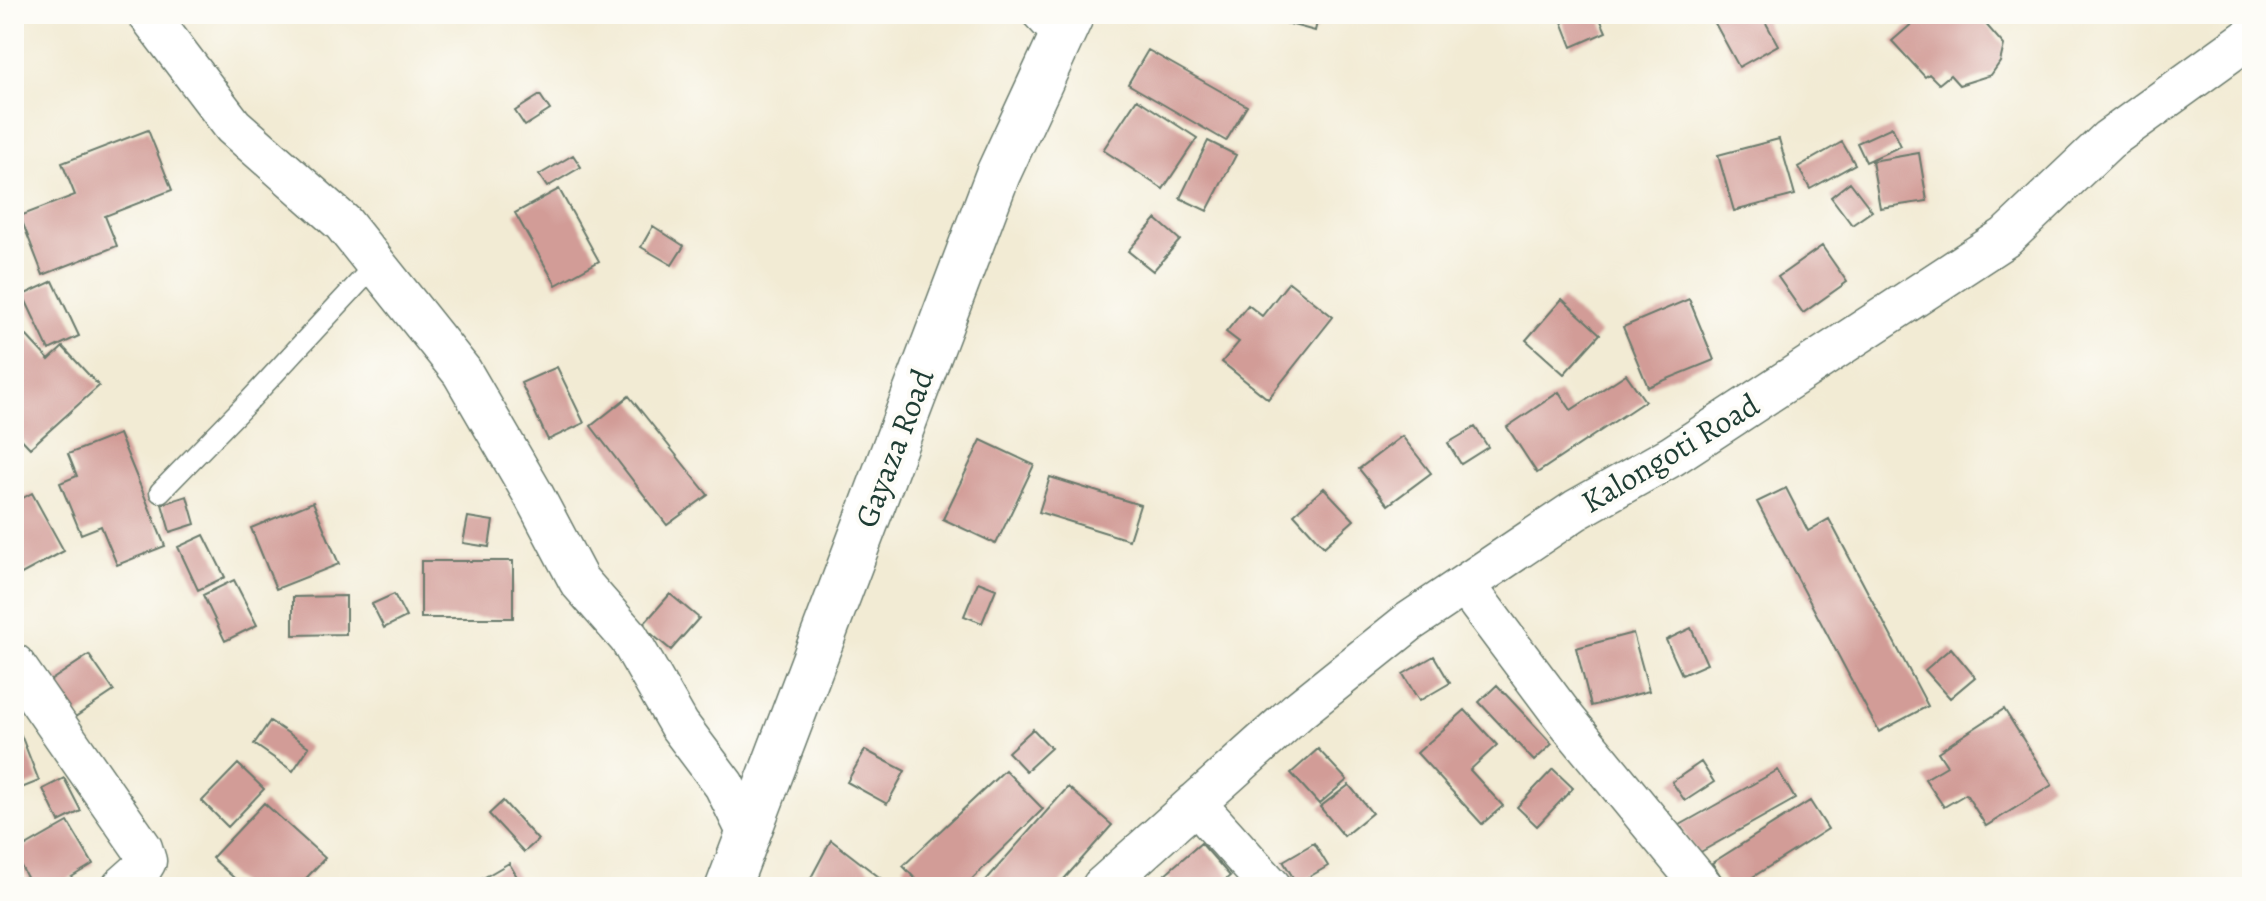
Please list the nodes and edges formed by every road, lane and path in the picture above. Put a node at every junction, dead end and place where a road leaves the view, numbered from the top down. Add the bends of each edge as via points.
1 (148, 14) edge
2 (1053, 24) edge
3 (2252, 36) edge
4 (376, 264) junction
5 (160, 492) dead end
6 (1465, 585) junction
7 (14, 664) edge
8 (1195, 803) junction
9 (749, 836) junction
10 (122, 887) edge
11 (728, 887) edge
12 (1102, 887) edge
13 (1271, 887) edge
14 (1703, 887) edge

1 - 4 street via 233,126 343,223
2 - 9 main road, Gayaza Road
3 - 6 street, Kalongoti Road via 2108,140 2006,237
4 - 5 lane
4 - 9 street via 462,372 579,581 629,638 679,725 724,785
6 - 8 street, Kalongoti Road via 1322,691
6 - 14 street via 1566,720
7 - 10 street via 142,848 146,861
8 - 12 street, Kalongoti Road
8 - 13 street
9 - 11 main road, Gayaza Road

